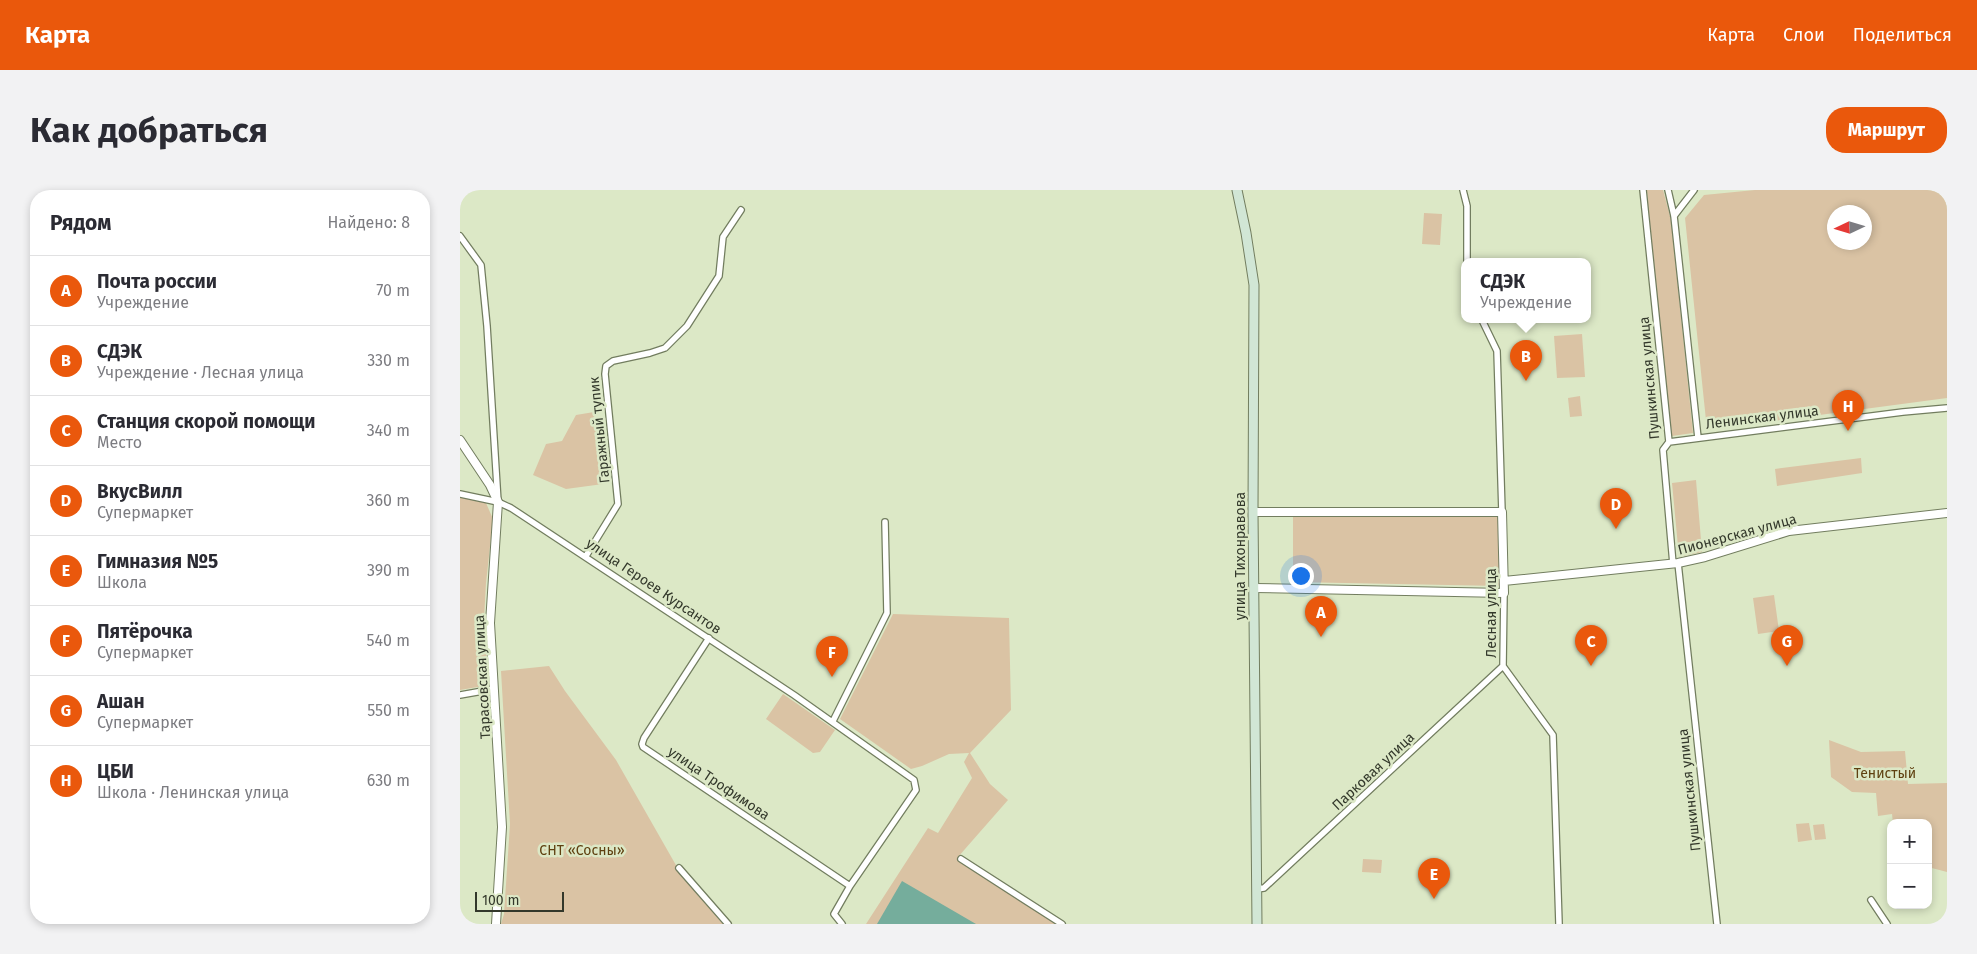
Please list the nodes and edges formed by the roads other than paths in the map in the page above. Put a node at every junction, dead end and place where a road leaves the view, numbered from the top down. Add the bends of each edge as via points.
1 (1237, 190) edge
2 (1463, 190) edge
3 (1643, 190) edge
4 (1668, 190) edge
5 (1694, 190) edge
6 (740, 210) dead end
7 (1674, 216) junction
8 (460, 236) edge
9 (1467, 258) edge
10 (1483, 323) edge
11 (1947, 408) edge
12 (1698, 438) junction
13 (460, 440) edge
14 (1669, 442) junction
15 (460, 494) edge
16 (498, 502) junction
17 (1253, 512) junction
18 (1502, 512) junction
19 (1947, 513) edge
20 (885, 522) dead end
21 (586, 556) junction
22 (1676, 563) junction
23 (1504, 581) junction
24 (1254, 588) junction
25 (1504, 593) junction
26 (709, 638) junction
27 (1503, 666) junction
28 (494, 689) junction
29 (460, 695) edge
30 (833, 721) junction
31 (961, 859) dead end
32 (680, 868) dead end
33 (850, 886) junction
34 (1257, 889) junction
35 (1871, 900) dead end
36 (496, 924) edge
37 (728, 924) edge
38 (842, 924) edge
39 (1062, 924) edge
40 (1257, 924) edge
41 (1559, 924) edge
42 (1717, 924) edge
43 (1887, 924) edge

1 - 17 main road, улица Тихонравова via 1254,285
2 - 9 street via 1467,206
3 - 14 street, Пушкинская улица
4 - 7 street
5 - 7 street
6 - 21 street, Гаражный тупик via 722,237 719,276 687,326 665,348 613,361 606,366 618,504
7 - 12 street
8 - 16 street via 481,265
10 - 18 street, Лесная улица via 1497,351
11 - 12 street, Ленинская улица
12 - 14 street, Ленинская улица
13 - 16 street
14 - 22 street, Пушкинская улица via 1663,450
15 - 16 street, улица Героев Курсантов
16 - 21 street, улица Героев Курсантов
16 - 28 street, Тарасовская улица via 490,623
17 - 18 street
17 - 24 main road, улица Тихонравова
18 - 23 street, Лесная улица
19 - 22 street, Пионерская улица via 1789,531
20 - 30 street via 887,613
21 - 26 street, улица Героев Курсантов
22 - 23 street, Пионерская улица
22 - 42 street, Пушкинская улица
23 - 25 street, Лесная улица
24 - 25 street
24 - 34 main road, улица Тихонравова
25 - 27 street, Лесная улица
26 - 30 street, улица Героев Курсантов
26 - 33 street, улица Трофимова via 642,741 643,747
27 - 34 street, Парковая улица via 1264,888
27 - 41 street, Лесная улица via 1553,735
28 - 29 street
28 - 36 street, Тарасовская улица via 502,825
30 - 33 street, улица Героев Курсантов via 911,776 916,784 916,790
31 - 39 street
32 - 37 street
33 - 38 street via 834,914
34 - 40 main road, улица Тихонравова
35 - 43 street

